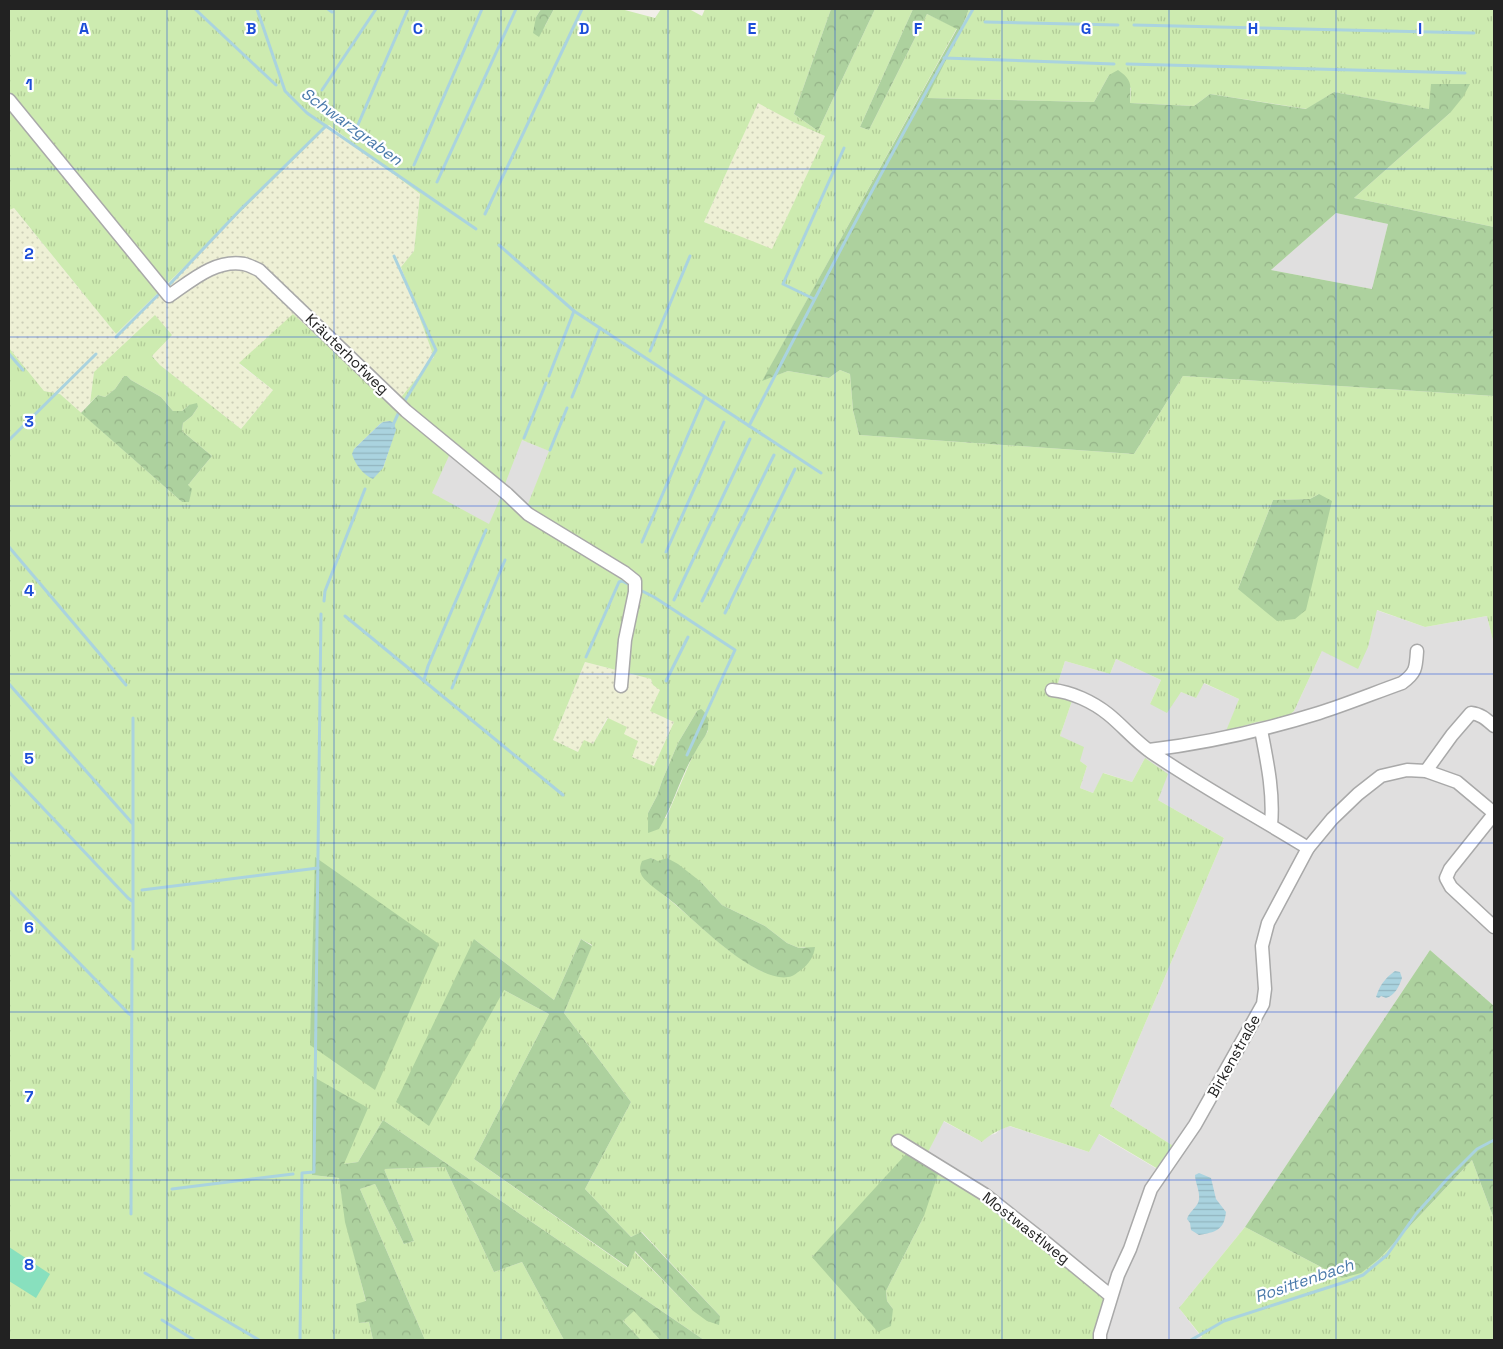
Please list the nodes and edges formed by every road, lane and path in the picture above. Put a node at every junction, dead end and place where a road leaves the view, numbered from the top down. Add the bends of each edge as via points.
1 (9, 100) edge
2 (1418, 651) dead end
3 (622, 686) dead end
4 (1052, 690) dead end
5 (1494, 726) edge
6 (1262, 730) junction
7 (1149, 750) junction
8 (1426, 771) junction
9 (1494, 814) edge
10 (1271, 825) junction
11 (1308, 848) junction
12 (1494, 927) edge
13 (898, 1141) dead end
14 (1111, 1296) junction
15 (1100, 1340) edge

1 - 3 street, Kräuterhofweg via 169,296 221,265 244,264 259,270 406,411 528,514 635,581 625,640
2 - 6 street via 1416,668 1402,683
4 - 7 street via 1075,696 1107,714
5 - 8 street via 1483,717 1471,714
6 - 7 street
6 - 10 street via 1270,776
7 - 10 street
8 - 9 street via 1457,782
8 - 11 street, Birkenstraße via 1407,770 1381,776 1332,819
9 - 12 street via 1446,878 1451,887
10 - 11 street
11 - 14 street, Birkenstraße via 1268,923 1262,946 1263,1004 1195,1125 1151,1189
13 - 14 street, Mostwastlweg via 984,1194
14 - 15 street

